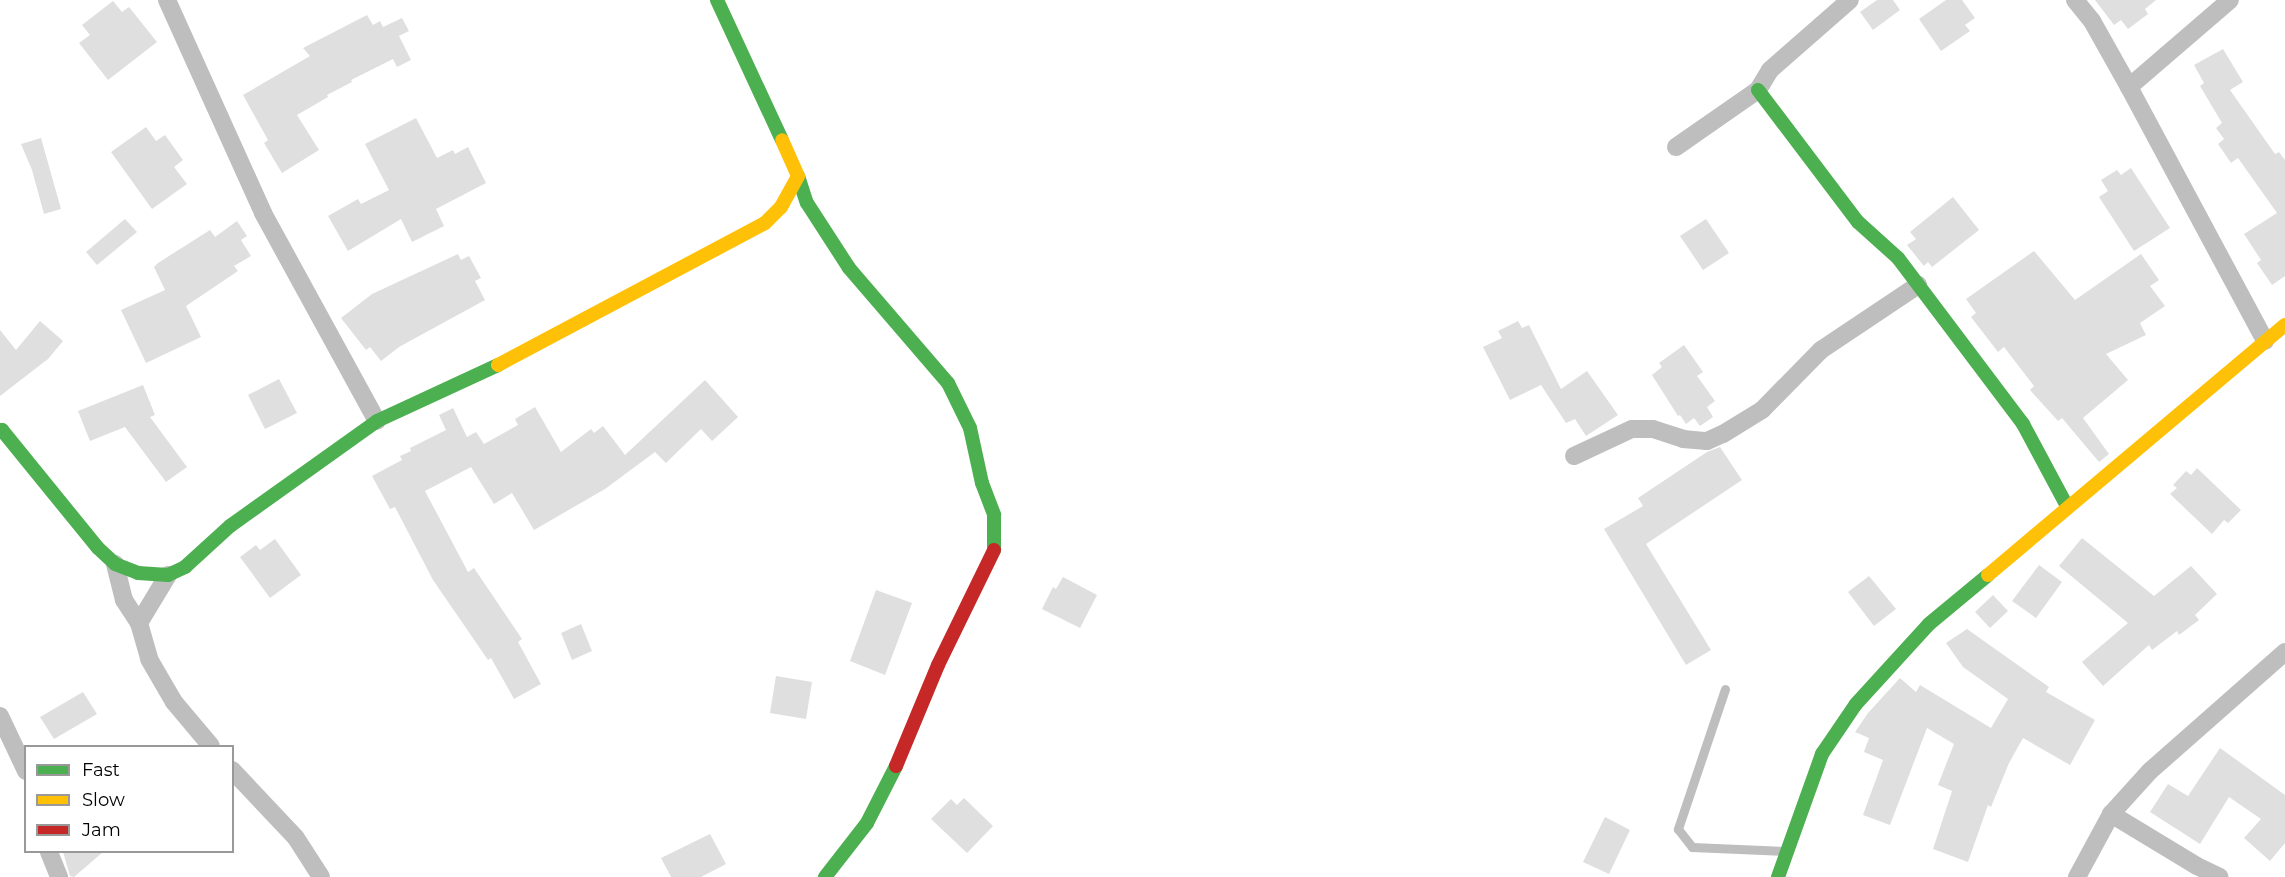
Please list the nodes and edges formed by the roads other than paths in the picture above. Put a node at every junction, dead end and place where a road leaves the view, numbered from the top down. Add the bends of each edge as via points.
1 (167, 0) edge
2 (717, 0) edge
3 (1850, 0) edge
4 (2075, 0) edge
5 (2230, 0) edge
6 (2129, 87) junction
7 (1758, 90) junction
8 (1676, 147) dead end
9 (798, 176) junction
10 (1918, 285) junction
11 (2285, 325) edge
12 (2265, 341) junction
13 (377, 421) junction
14 (1, 430) edge
15 (1574, 456) dead end
16 (2067, 506) junction
17 (115, 564) junction
18 (168, 574) junction
19 (139, 623) junction
20 (2285, 652) edge
21 (1725, 689) dead end
22 (0, 716) edge
23 (209, 745) edge
24 (24, 767) edge
25 (234, 772) edge
26 (2111, 814) junction
27 (1786, 851) junction
28 (49, 853) edge
29 (59, 877) edge
30 (321, 877) edge
31 (825, 877) edge
32 (1778, 877) edge
33 (2077, 877) edge
34 (2220, 877) edge

1 - 13 street via 263,213
2 - 9 street
3 - 7 street via 1770,70
4 - 6 street via 2092,21
5 - 6 street
6 - 12 street
7 - 8 street
7 - 10 street via 1858,222 1898,258
9 - 13 street via 781,207 765,223 518,356
9 - 31 street via 807,203 849,268 948,382 970,428 982,483 994,515 995,549 938,665 885,790 867,823
10 - 15 street via 1821,350 1762,410 1723,434 1707,441 1683,439 1653,429 1632,429
10 - 16 street via 2023,424
11 - 12 street
12 - 16 street
13 - 18 street via 230,526 185,567
14 - 17 street
16 - 27 street via 1929,624 1856,704 1822,754
17 - 18 street via 138,573
17 - 19 street via 124,600
18 - 19 street
19 - 23 street via 149,659 174,702
20 - 26 street via 2150,771
21 - 27 lane via 1678,829 1692,847
22 - 24 street
25 - 30 street via 296,838
26 - 33 street
26 - 34 street
27 - 32 street
28 - 29 street

